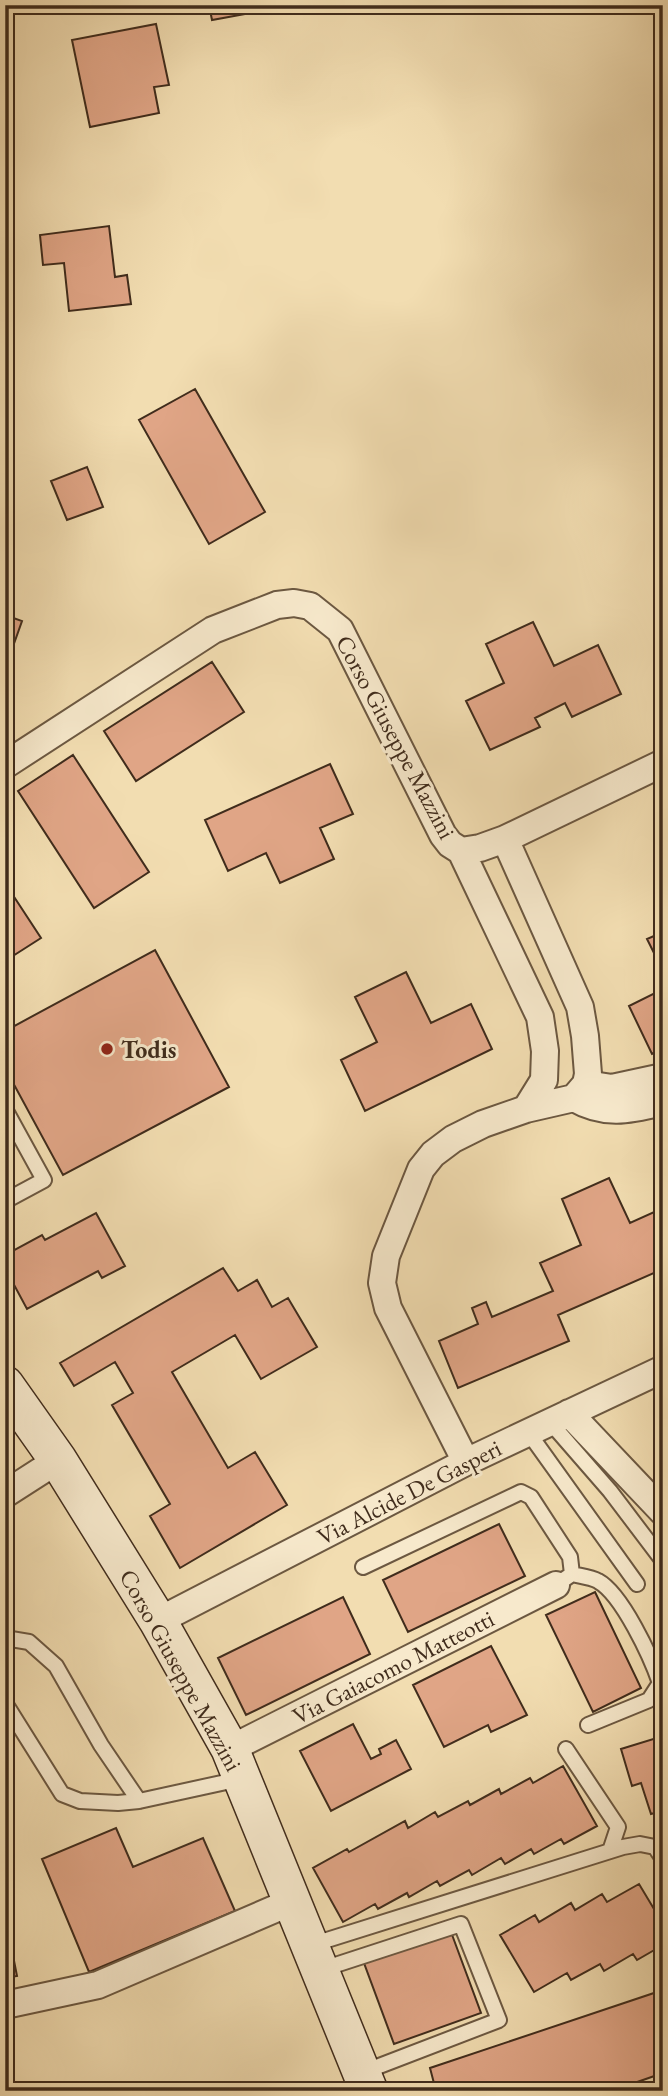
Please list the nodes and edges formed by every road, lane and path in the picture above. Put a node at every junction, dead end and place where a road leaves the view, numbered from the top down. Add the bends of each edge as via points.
1 (663, 763) edge
2 (5, 765) edge
3 (505, 839) junction
4 (461, 851) junction
5 (663, 1077) edge
6 (580, 1091) junction
7 (663, 1102) edge
8 (5, 1109) edge
9 (526, 1109) junction
10 (5, 1201) edge
11 (663, 1369) edge
12 (5, 1385) edge
13 (549, 1422) junction
14 (58, 1460) junction
15 (466, 1462) junction
16 (5, 1493) edge
17 (663, 1512) edge
18 (663, 1561) edge
19 (363, 1567) dead end
20 (564, 1579) junction
21 (637, 1584) dead end
22 (158, 1621) junction
23 (5, 1638) edge
24 (5, 1703) edge
25 (588, 1725) dead end
26 (566, 1749) dead end
27 (236, 1763) junction
28 (139, 1801) junction
29 (610, 1851) junction
30 (663, 1858) edge
31 (291, 1902) junction
32 (314, 1958) junction
33 (5, 2005) edge
34 (365, 2082) edge

1 - 3 street
2 - 4 street, Corso Giuseppe Mazzini via 213,630 277,605 310,606 340,630 443,835
3 - 4 street
3 - 6 street via 580,1007 588,1074
4 - 9 street, Corso Giuseppe Mazzini via 540,1017 544,1080
5 - 6 street
6 - 7 street via 589,1107 613,1112
6 - 9 street
8 - 10 lane via 44,1180
9 - 15 street via 483,1124 433,1154 421,1170 386,1256 382,1283 388,1308
11 - 13 street, Via Alcide De Gasperi
12 - 14 main road, Corso Giuseppe Mazzini
13 - 15 street, Via Alcide De Gasperi
13 - 17 street
13 - 18 lane
13 - 21 lane
14 - 16 street
14 - 22 main road, Corso Giuseppe Mazzini
15 - 22 street, Via Alcide De Gasperi
19 - 20 lane via 521,1492 531,1497 570,1557
20 - 25 lane via 599,1581 615,1597 650,1654 660,1683 649,1700
20 - 27 street, Via Gaiacomo Matteotti
22 - 27 main road, Corso Giuseppe Mazzini
23 - 28 lane via 29,1643 56,1666
24 - 28 lane via 62,1794 80,1801
26 - 29 lane via 618,1826
27 - 28 lane
27 - 31 main road, Corso Giuseppe Mazzini
29 - 30 lane via 640,1844 654,1847
29 - 32 lane
31 - 32 main road, Corso Giuseppe Mazzini
31 - 33 street via 98,1985
32 - 34 main road, Corso Giuseppe Mazzini
32 - 34 lane via 461,1924 499,2020

